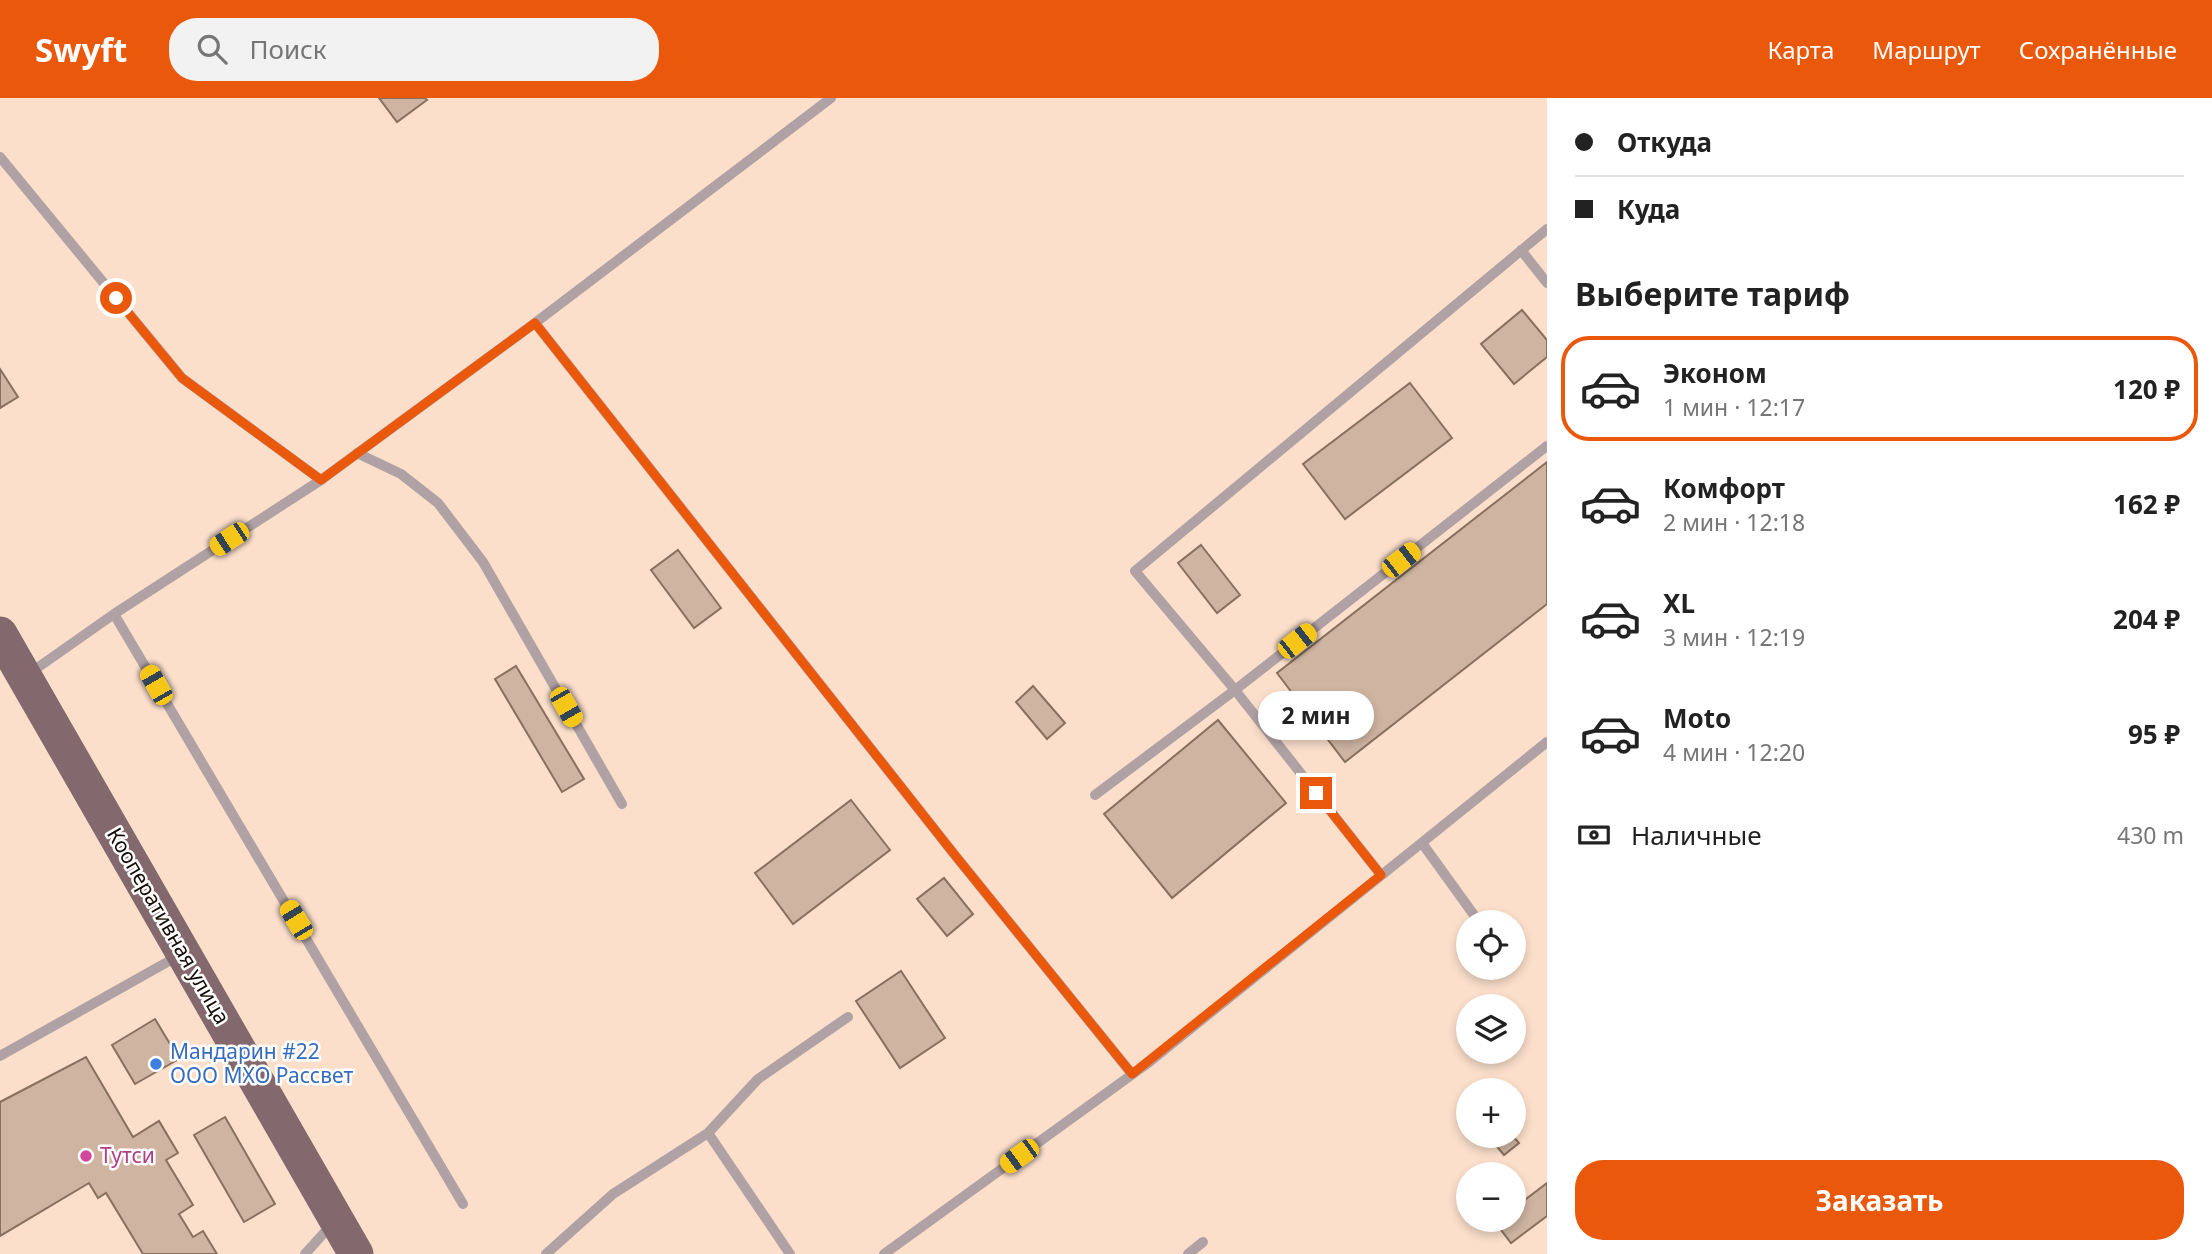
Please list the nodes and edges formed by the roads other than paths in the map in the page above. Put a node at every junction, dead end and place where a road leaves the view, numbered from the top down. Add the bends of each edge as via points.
1 (831, 98) edge
2 (0, 157) edge
3 (1547, 229) edge
4 (1521, 250) junction
5 (1547, 283) edge
6 (535, 323) junction
7 (1547, 446) edge
8 (357, 453) junction
9 (321, 480) junction
10 (114, 614) junction
11 (0, 634) edge
12 (24, 677) junction
13 (1235, 690) junction
14 (1547, 742) edge
15 (1095, 795) dead end
16 (622, 804) dead end
17 (1422, 843) junction
18 (1381, 875) junction
19 (1470, 910) edge
20 (183, 953) junction
21 (848, 1017) dead end
22 (0, 1055) edge
23 (1132, 1074) junction
24 (708, 1133) junction
25 (463, 1203) dead end
26 (336, 1219) junction
27 (1203, 1242) dead end
28 (305, 1254) edge
29 (356, 1254) edge
30 (546, 1254) edge
31 (790, 1254) edge
32 (884, 1254) edge
33 (1188, 1254) edge

1 - 6 lane
2 - 9 lane via 182,378
3 - 4 lane
4 - 5 lane
4 - 13 lane via 1135,571
6 - 8 lane
6 - 23 lane
7 - 13 lane
8 - 9 lane
8 - 16 lane via 401,474 438,503 482,562
9 - 10 lane
10 - 12 lane
10 - 25 lane
11 - 12 main road, Кооперативная улица
12 - 20 main road, Кооперативная улица
13 - 15 lane
13 - 18 lane
14 - 17 lane
17 - 18 lane
17 - 19 lane
18 - 23 lane
20 - 22 lane
20 - 26 main road, Кооперативная улица
21 - 24 lane via 758,1079
23 - 32 lane
24 - 30 lane via 613,1194
24 - 31 lane
26 - 28 lane
26 - 29 main road, Кооперативная улица
27 - 33 lane

